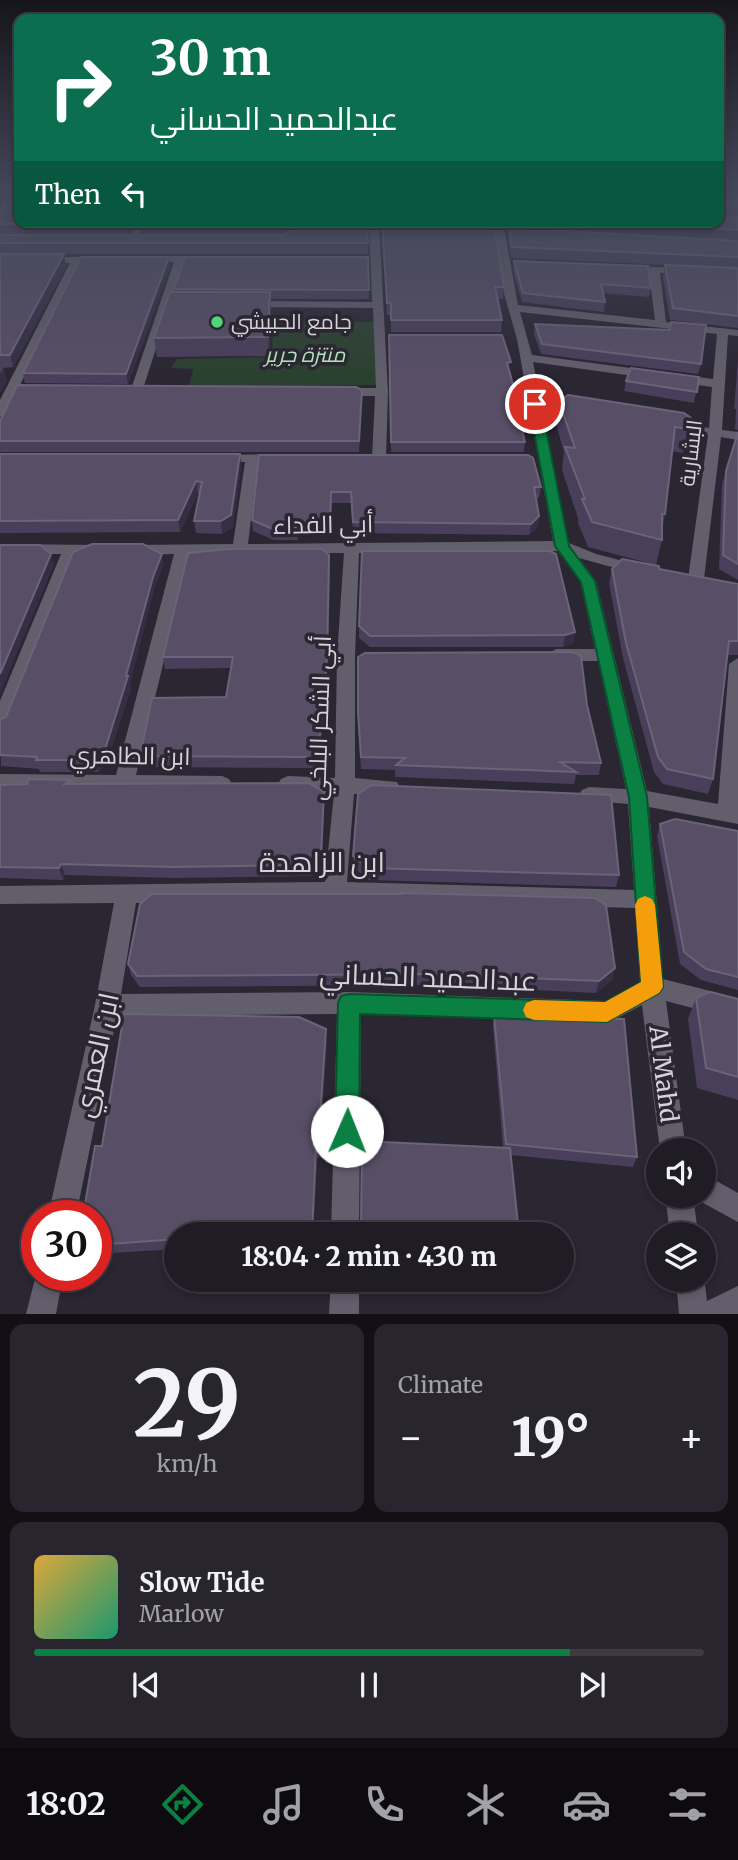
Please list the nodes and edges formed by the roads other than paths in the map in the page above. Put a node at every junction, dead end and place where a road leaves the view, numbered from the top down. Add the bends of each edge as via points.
1 (375, 253) edge
2 (508, 253) edge
3 (142, 259) edge
4 (180, 259) junction
5 (219, 259) edge
6 (0, 260) edge
7 (76, 260) junction
8 (116, 260) edge
9 (362, 260) edge
10 (375, 260) junction
11 (613, 268) edge
12 (654, 270) junction
13 (702, 272) edge
14 (166, 303) junction
15 (180, 304) edge
16 (233, 304) edge
17 (378, 305) junction
18 (515, 308) junction
19 (661, 323) junction
20 (731, 332) edge
21 (527, 358) junction
22 (0, 374) edge
23 (18, 374) junction
24 (720, 384) junction
25 (136, 392) edge
26 (327, 392) edge
27 (382, 393) junction
28 (0, 412) edge
29 (646, 422) edge
30 (715, 433) junction
31 (738, 436) edge
32 (196, 458) edge
33 (252, 458) junction
34 (303, 458) edge
35 (379, 458) edge
36 (562, 546) junction
37 (352, 547) junction
38 (0, 549) edge
39 (183, 549) junction
40 (71, 550) junction
41 (240, 550) junction
42 (659, 572) edge
43 (717, 583) edge
44 (537, 655) edge
45 (605, 655) junction
46 (738, 664) edge
47 (737, 687) edge
48 (0, 723) edge
49 (0, 781) edge
50 (124, 782) junction
51 (345, 785) junction
52 (415, 788) edge
53 (568, 794) edge
54 (638, 797) junction
55 (732, 814) edge
56 (335, 891) junction
57 (127, 893) junction
58 (0, 895) edge
59 (644, 899) junction
60 (652, 987) junction
61 (349, 1003) junction
62 (107, 1004) junction
63 (738, 1009) edge
64 (671, 1138) edge
65 (716, 1195) edge
66 (65, 1200) edge
67 (738, 1208) edge
68 (345, 1222) edge
69 (46, 1291) edge
70 (345, 1292) edge
71 (691, 1292) edge
72 (738, 1301) edge
73 (41, 1314) edge
74 (344, 1314) edge
75 (694, 1314) edge
76 (713, 1314) edge

1 - 10 street
2 - 18 street, Al Mahd via 508,290
3 - 4 street
4 - 5 street
4 - 14 street
6 - 7 street
7 - 8 street
7 - 23 street
9 - 10 street
10 - 17 street
11 - 12 street
12 - 13 street
12 - 19 street
14 - 15 street
14 - 25 street
16 - 17 street
17 - 27 street via 386,338
18 - 19 street
18 - 21 street, Al Mahd via 516,339
19 - 20 street
20 - 24 street, البشارية
21 - 24 street
21 - 36 street, Al Mahd via 542,405 539,459
22 - 23 street
23 - 28 street via 17,391
24 - 30 street, البشارية
26 - 27 street
27 - 35 street
29 - 30 street
30 - 31 street
30 - 43 street, البشارية via 690,578
32 - 33 street
33 - 34 street
33 - 41 street
36 - 37 street, أبي الفداء
36 - 42 street, أبي الفداء via 622,566
36 - 45 street, Al Mahd via 588,581
37 - 41 street, أبي الفداء
37 - 51 street, أبي الشكر البلخي
38 - 40 street, أبي الفداء
39 - 40 street, أبي الفداء
39 - 41 street, أبي الفداء
39 - 50 street
40 - 48 street
44 - 45 street
45 - 54 street, Al Mahd
46 - 47 street
47 - 55 street
49 - 50 street, ابن الطاهري
50 - 51 street, ابن الطاهري
51 - 52 street, ابن الطاهري
51 - 56 street, أبي الشكر البلخي
53 - 54 street
54 - 55 street
54 - 59 street, Al Mahd
56 - 57 street, ابن الزاهدة
56 - 59 street, ابن الزاهدة
57 - 58 street, ابن الزاهدة
57 - 62 street, ابن العمري
59 - 60 street, Al Mahd
60 - 61 street, عبدالحميد الحساني via 607,1012
60 - 63 street
60 - 64 street, Al Mahd
61 - 62 street, عبدالحميد الحساني
61 - 68 street
62 - 66 street, ابن العمري
65 - 67 street
69 - 73 street
70 - 74 street
71 - 75 street
72 - 76 street

